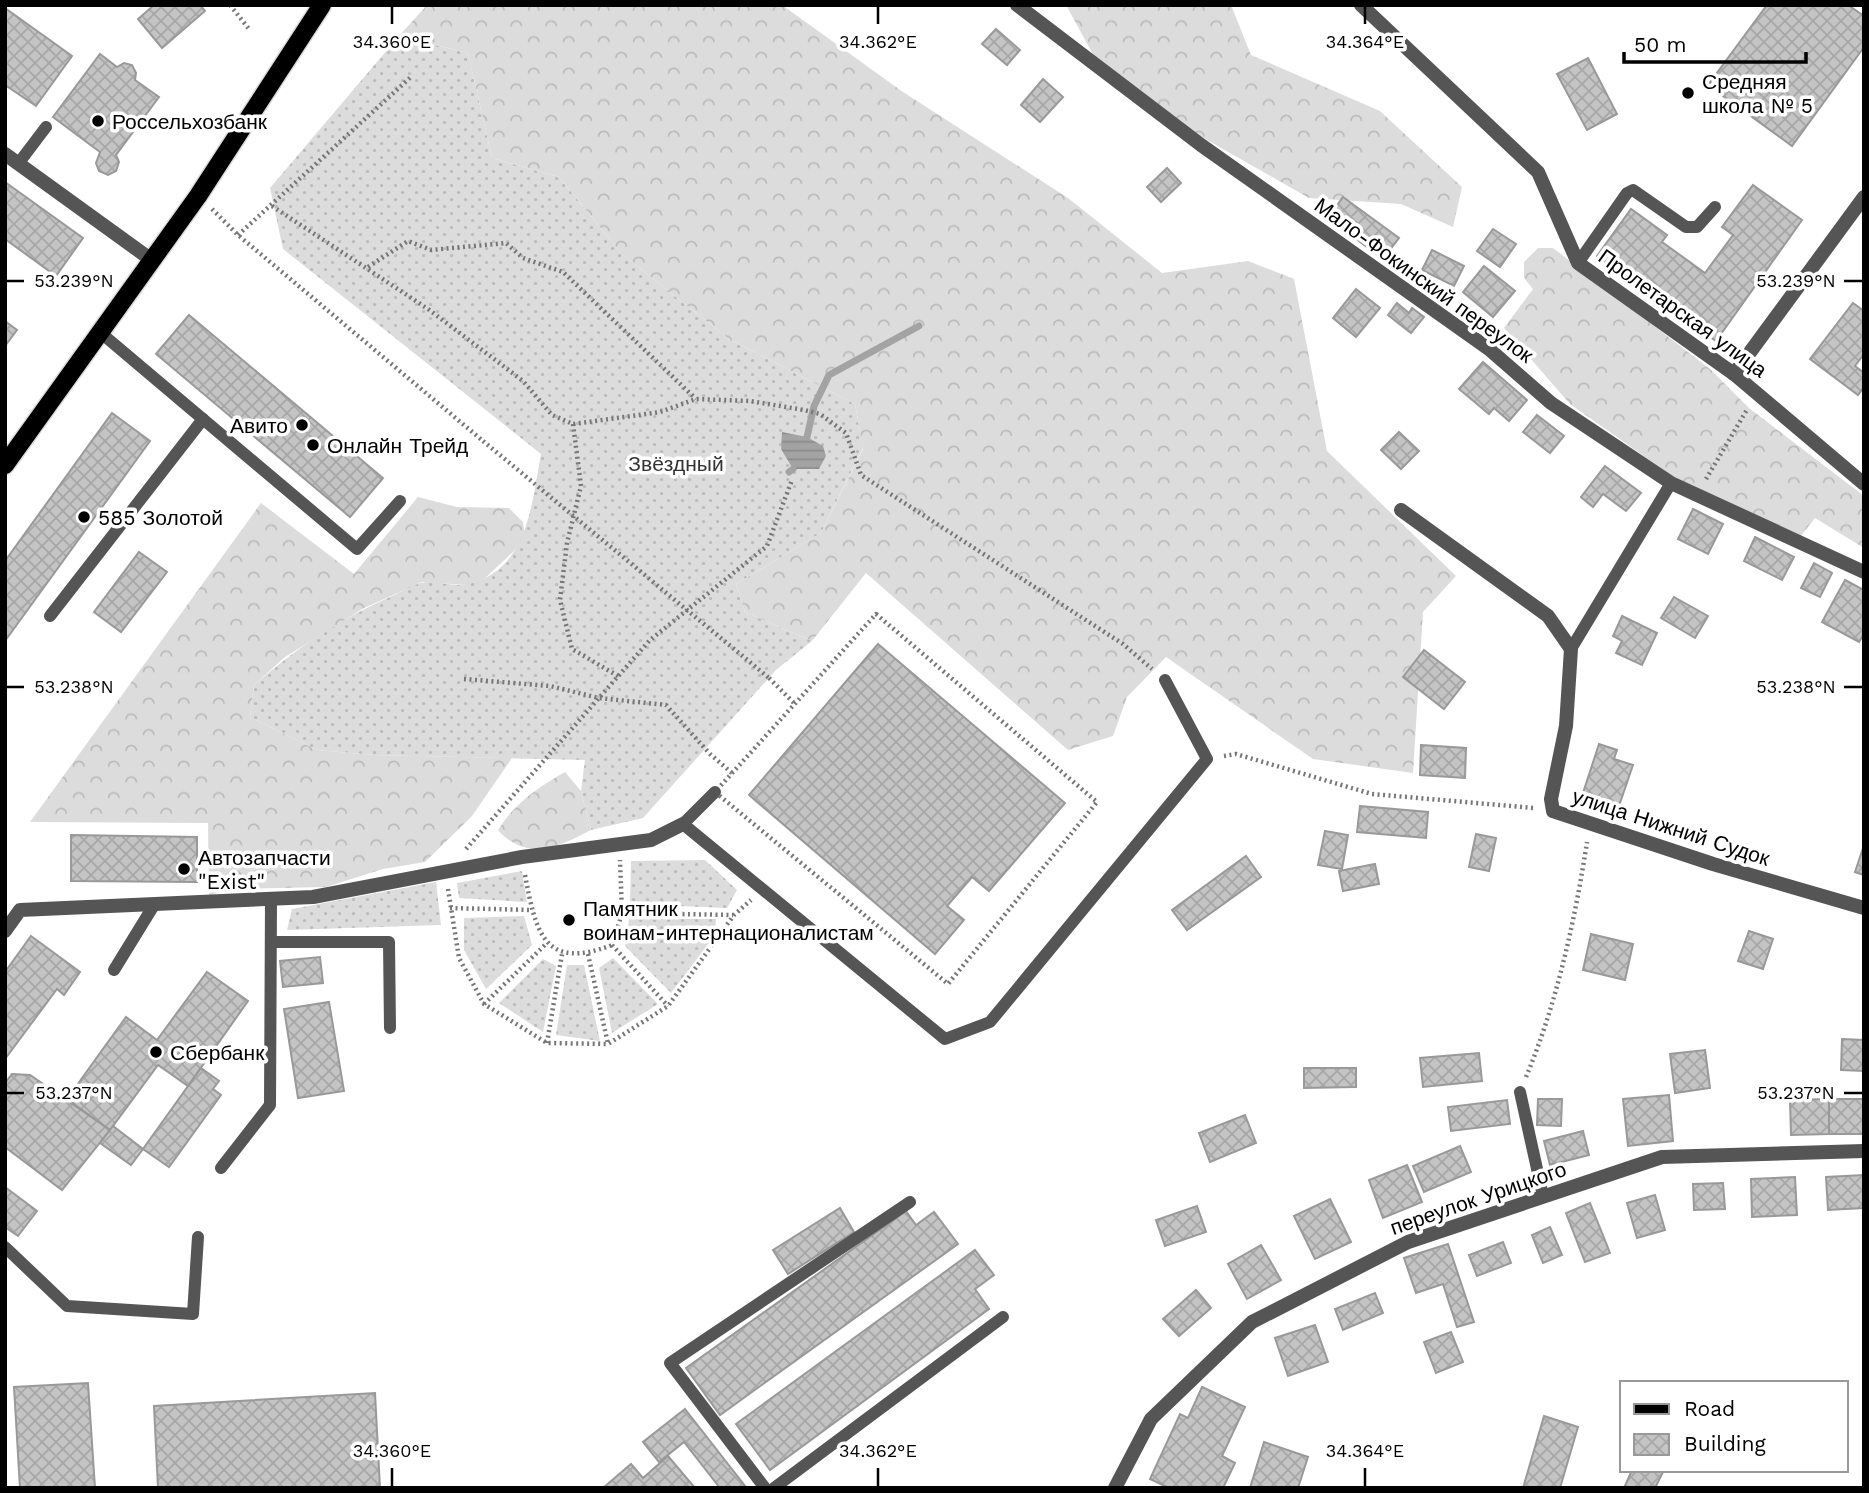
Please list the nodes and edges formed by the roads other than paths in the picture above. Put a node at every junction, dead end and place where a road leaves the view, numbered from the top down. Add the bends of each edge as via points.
1 (321, 5) edge
2 (1017, 5) edge
3 (1361, 5) edge
4 (46, 127) dead end
5 (5, 154) edge
6 (18, 164) junction
7 (1862, 203) edge
8 (1715, 207) dead end
9 (153, 261) junction
10 (1578, 263) junction
11 (101, 333) junction
12 (1734, 374) junction
13 (203, 419) junction
14 (5, 465) edge
15 (1671, 483) junction
16 (1864, 484) edge
17 (400, 501) dead end
18 (1401, 510) dead end
19 (1864, 572) edge
20 (50, 616) dead end
21 (1571, 649) junction
22 (1165, 680) road end
23 (715, 792) road end
24 (683, 824) junction
25 (271, 900) junction
26 (154, 905) junction
27 (1864, 908) edge
28 (5, 931) edge
29 (271, 942) junction
30 (114, 970) dead end
31 (390, 1028) dead end
32 (1520, 1092) road end
33 (1864, 1151) edge
34 (221, 1168) dead end
35 (1543, 1196) junction
36 (910, 1202) dead end
37 (198, 1237) dead end
38 (5, 1247) edge
39 (1003, 1317) dead end
40 (765, 1488) edge
41 (774, 1488) edge
42 (1115, 1488) edge

1 - 9 main road
2 - 15 street, Мало-Фокинский переулок via 1201,145 1489,349 1551,403
3 - 10 street, Пролетарская улица via 1538,172
4 - 6 lane
5 - 6 street
6 - 9 street
7 - 12 street
8 - 10 lane via 1697,227 1686,227 1633,190
9 - 11 main road
10 - 12 street, Пролетарская улица
11 - 13 lane
11 - 14 main road
12 - 16 street, Пролетарская улица
13 - 17 lane via 358,549
13 - 20 lane
15 - 19 street, Мало-Фокинский переулок
15 - 21 lane
18 - 21 street via 1548,616
21 - 27 street, улица Нижний Судок via 1566,726 1551,799 1553,811
22 - 24 lane via 1207,759 990,1022 945,1039
23 - 24 lane
24 - 25 street via 651,840 620,846 522,857 313,897
25 - 26 street
25 - 29 lane
26 - 28 street via 20,910
26 - 30 lane
29 - 31 lane via 389,942
29 - 34 lane via 270,1105
32 - 35 lane
33 - 35 street, переулок Урицкого via 1662,1157
35 - 42 street, переулок Урицкого via 1408,1242 1252,1322 1152,1419
36 - 40 lane via 670,1363
37 - 38 lane via 193,1314 67,1306
39 - 41 lane

